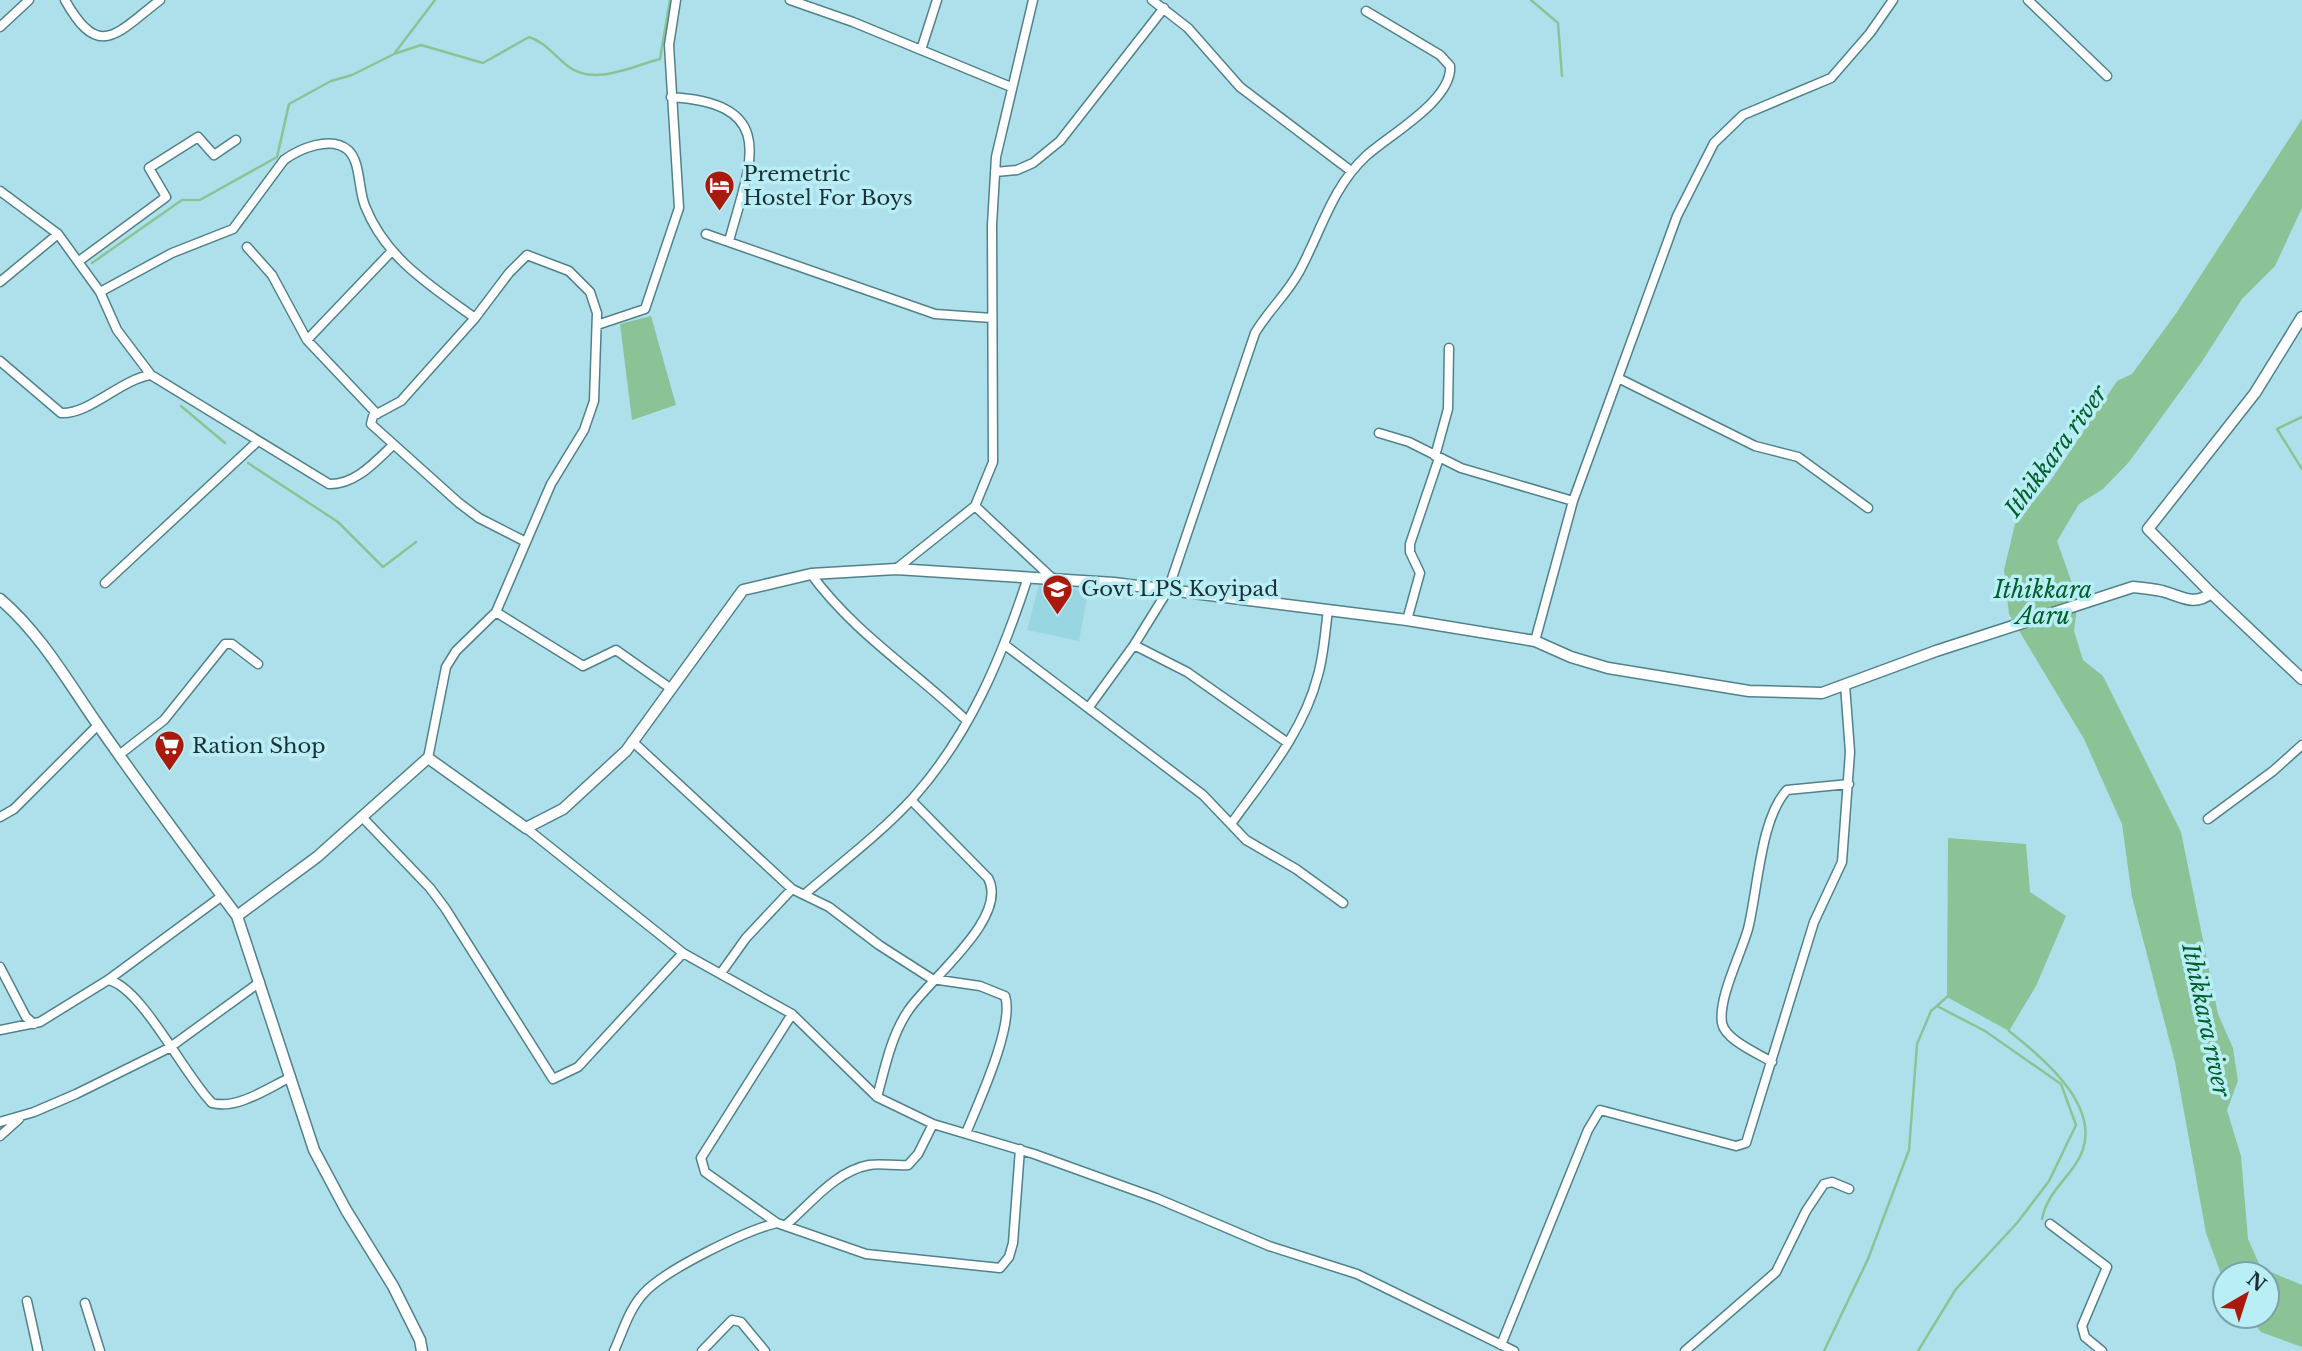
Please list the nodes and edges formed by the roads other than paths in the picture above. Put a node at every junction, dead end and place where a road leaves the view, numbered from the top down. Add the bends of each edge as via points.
1 (29, 0) edge
2 (65, 0) edge
3 (160, 0) edge
4 (676, 0) edge
5 (790, 0) edge
6 (937, 0) edge
7 (1033, 0) edge
8 (1152, 0) edge
9 (1893, 0) edge
10 (2028, 0) edge
11 (1164, 8) junction
12 (1366, 11) dead end
13 (0, 27) edge
14 (921, 50) junction
15 (2107, 75) dead end
16 (1012, 87) junction
17 (671, 97) junction
18 (236, 140) dead end
19 (1351, 171) junction
20 (995, 173) junction
21 (0, 191) edge
22 (58, 234) junction
23 (706, 234) dead end
24 (729, 241) junction
25 (247, 247) dead end
26 (391, 252) junction
27 (79, 261) junction
28 (0, 282) edge
29 (100, 292) junction
30 (2302, 317) edge
31 (475, 318) junction
32 (992, 318) junction
33 (597, 325) junction
34 (307, 340) junction
35 (1450, 348) dead end
36 (0, 361) edge
37 (151, 375) junction
38 (1618, 378) junction
39 (377, 414) junction
40 (1379, 433) dead end
41 (258, 441) junction
42 (392, 446) junction
43 (1437, 457) junction
44 (1573, 501) junction
45 (975, 506) junction
46 (1868, 508) dead end
47 (526, 542) junction
48 (896, 569) junction
49 (811, 574) junction
50 (1028, 577) junction
51 (1053, 579) junction
52 (105, 583) dead end
53 (1168, 590) junction
54 (2211, 593) junction
55 (0, 599) edge
56 (1328, 610) junction
57 (496, 611) junction
58 (1407, 620) junction
59 (1535, 641) junction
60 (1006, 645) junction
61 (1134, 645) junction
62 (258, 664) dead end
63 (2302, 679) edge
64 (1845, 685) junction
65 (670, 688) junction
66 (1089, 707) junction
67 (967, 721) junction
68 (98, 725) junction
69 (632, 741) junction
70 (1288, 743) junction
71 (2302, 745) edge
72 (119, 755) junction
73 (428, 758) junction
74 (1849, 784) junction
75 (911, 800) junction
76 (0, 817) edge
77 (362, 817) junction
78 (2208, 819) dead end
79 (1231, 824) junction
80 (526, 828) junction
81 (792, 889) junction
82 (805, 894) junction
83 (222, 896) junction
84 (1343, 904) dead end
85 (237, 916) junction
86 (683, 953) junction
87 (0, 967) edge
88 (721, 973) junction
89 (932, 979) junction
90 (108, 980) junction
91 (260, 982) junction
92 (792, 1014) junction
93 (34, 1024) junction
94 (0, 1030) edge
95 (169, 1048) junction
96 (1772, 1062) junction
97 (290, 1077) junction
98 (877, 1097) junction
99 (21, 1117) junction
100 (0, 1122) edge
101 (933, 1124) junction
102 (966, 1133) junction
103 (0, 1136) edge
104 (1020, 1149) junction
105 (1849, 1189) dead end
106 (777, 1223) junction
107 (787, 1224) junction
108 (2050, 1224) dead end
109 (27, 1301) dead end
110 (85, 1303) dead end
111 (1501, 1345) junction
112 (38, 1351) edge
113 (100, 1351) edge
114 (422, 1351) edge
115 (614, 1351) edge
116 (702, 1351) edge
117 (765, 1351) edge
118 (1514, 1351) edge
119 (1685, 1351) edge
120 (2102, 1351) edge

1 - 13 street
2 - 3 street via 79,26 88,34 103,37
4 - 17 street via 669,45
5 - 14 street
6 - 14 street
7 - 16 street
8 - 11 street
9 - 38 street via 1831,78 1743,115 1714,143 1678,216
10 - 15 street
11 - 19 street via 1240,87
11 - 20 street via 1060,141 1032,163
12 - 19 street via 1440,55 1450,65 1450,79 1438,95
14 - 16 street
16 - 20 street
17 - 24 street via 711,101 736,113 746,125 750,151
17 - 33 street via 679,208 651,300 639,313
18 - 27 street via 214,155 198,137 149,168 166,197
19 - 53 street via 1299,272 1255,333
20 - 32 street
21 - 22 street
22 - 27 street
22 - 28 street
23 - 24 street
24 - 32 street via 935,314
25 - 34 street via 272,275
26 - 29 street via 365,207 353,156 343,146 317,145 284,160 233,229 172,253
26 - 31 street
26 - 34 street
27 - 29 street
29 - 37 street via 117,330
30 - 54 street via 2255,393 2148,529
31 - 33 street via 520,260 534,255 583,281 595,303
31 - 39 street via 401,401
32 - 45 street via 993,462
33 - 47 street via 591,415 551,484
34 - 39 street
35 - 43 street via 1448,409
36 - 37 street via 61,413 78,410 136,378
37 - 41 street
38 - 44 street
38 - 46 street via 1755,446 1798,457
39 - 42 street via 371,424
40 - 43 street
41 - 42 street via 323,482 338,485 368,468
41 - 52 street
42 - 47 street via 479,517
43 - 44 street via 1515,486
43 - 58 street via 1410,544 1420,573
44 - 59 street
45 - 48 street
45 - 51 street
47 - 57 street
48 - 49 street
48 - 50 street
49 - 65 street via 743,590
49 - 67 street via 863,633
50 - 51 street
50 - 60 street
51 - 53 street
53 - 56 street
53 - 61 street
54 - 63 street
54 - 64 street via 2192,601 2133,587
55 - 68 street via 53,657
56 - 58 street
56 - 70 street via 1318,678
57 - 65 street via 583,666 616,650
57 - 73 street via 446,667
58 - 59 street
59 - 64 street via 1608,668 1749,691 1822,694
60 - 66 street
60 - 67 street
61 - 66 street
61 - 70 street via 1187,672
62 - 72 street via 232,644 225,644 164,720
64 - 74 street
65 - 69 street
66 - 79 street via 1203,795
67 - 75 street via 955,745
68 - 72 street
68 - 76 street
69 - 80 street via 563,809
69 - 81 street
70 - 79 street
71 - 78 street
72 - 83 street
73 - 77 street
73 - 80 street
74 - 96 street via 1842,862 1814,922
74 - 96 street via 1787,790 1773,814 1748,929 1722,1016 1724,1030
75 - 82 street
75 - 89 street via 991,883 989,902 975,933
77 - 85 street
77 - 86 street via 445,908 553,1079 578,1067
79 - 84 street via 1246,840
80 - 86 street
81 - 82 street
81 - 88 street via 746,938
82 - 89 street
83 - 85 street
83 - 90 street
85 - 91 street
86 - 88 street
87 - 93 street
88 - 92 street
89 - 98 street via 895,1033
89 - 102 street via 1000,991 1007,1003 993,1065
90 - 93 street
90 - 95 street via 132,993
91 - 95 street
91 - 97 street
92 - 98 street
92 - 106 street via 701,1158 705,1172
93 - 94 street
95 - 97 street via 204,1095 220,1105 236,1103
95 - 99 street
96 - 111 street via 1742,1146 1600,1110
97 - 114 street via 314,1150 393,1286
98 - 101 street
99 - 100 street
99 - 103 street
101 - 102 street
101 - 107 street via 908,1165 856,1168
102 - 104 street
104 - 107 street via 1013,1243 1000,1268 866,1254
104 - 111 street via 1156,1198 1269,1246 1357,1274
105 - 119 street via 1832,1182 1824,1184 1776,1272
106 - 107 street
106 - 115 street via 663,1277 644,1293 630,1314
108 - 120 street via 2107,1266 2082,1326 2085,1337
109 - 112 street
110 - 113 street
111 - 118 street
116 - 117 street via 732,1320 741,1322

